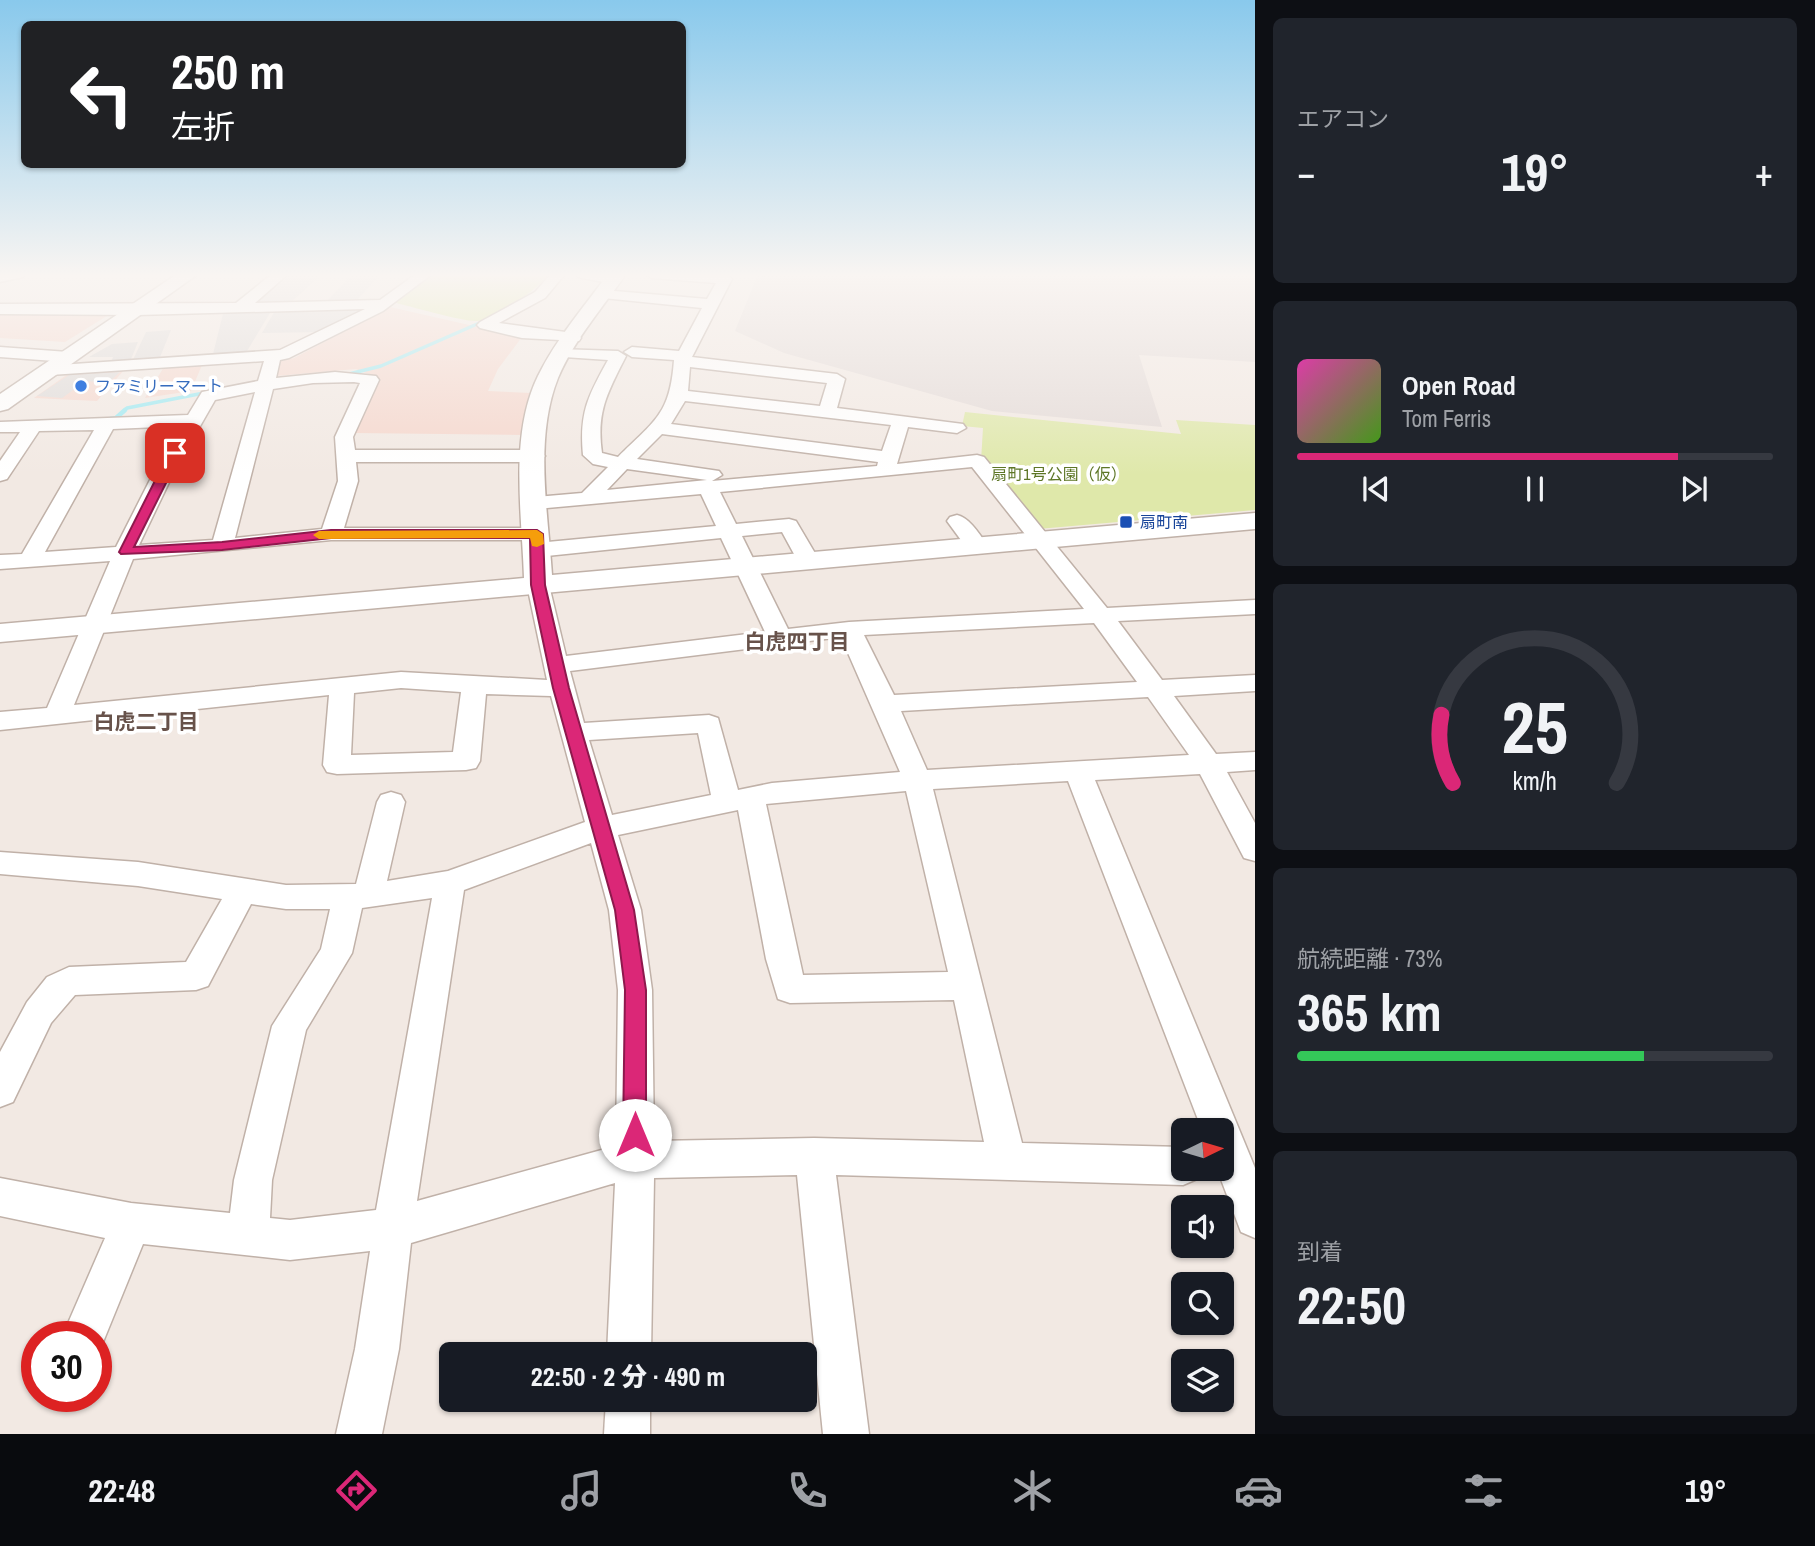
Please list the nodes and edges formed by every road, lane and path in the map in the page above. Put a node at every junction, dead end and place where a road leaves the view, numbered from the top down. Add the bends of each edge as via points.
1 (92, 341) edge
2 (314, 341) edge
3 (551, 341) edge
4 (571, 341) edge
5 (692, 341) edge
6 (568, 345) junction
7 (0, 352) edge
8 (632, 352) dead end
9 (68, 357) junction
10 (273, 358) junction
11 (683, 358) junction
12 (50, 370) junction
13 (266, 382) junction
14 (679, 395) junction
15 (0, 404) edge
16 (827, 413) junction
17 (195, 421) junction
18 (901, 421) junction
19 (107, 424) junction
20 (33, 426) junction
21 (0, 427) edge
22 (658, 428) junction
23 (957, 428) dead end
24 (346, 456) junction
25 (535, 456) junction
26 (624, 463) junction
27 (887, 465) junction
28 (0, 475) edge
29 (744, 483) junction
30 (707, 486) junction
31 (589, 497) junction
32 (536, 503) junction
33 (957, 521) dead end
34 (1255, 521) edge
35 (729, 530) junction
36 (331, 534) junction
37 (1042, 540) junction
38 (537, 542) junction
39 (977, 545) junction
40 (222, 546) junction
41 (125, 552) junction
42 (30, 559) junction
43 (808, 560) junction
44 (0, 562) edge
45 (746, 566) junction
46 (538, 585) junction
47 (1255, 607) edge
48 (1100, 614) junction
49 (92, 625) junction
50 (849, 628) junction
51 (0, 633) edge
52 (780, 638) junction
53 (558, 676) junction
54 (1255, 683) edge
55 (342, 686) junction
56 (474, 686) junction
57 (1155, 688) junction
58 (885, 704) junction
59 (57, 715) junction
60 (0, 721) edge
61 (574, 732) junction
62 (1255, 761) edge
63 (1209, 764) junction
64 (1078, 772) junction
65 (917, 780) junction
66 (739, 799) junction
67 (391, 802) dead end
68 (603, 827) junction
69 (1255, 850) edge
70 (0, 863) edge
71 (450, 883) junction
72 (243, 890) junction
73 (357, 896) junction
74 (968, 986) junction
75 (0, 1090) edge
76 (1217, 1118) edge
77 (814, 1156) junction
78 (635, 1160) junction
79 (1007, 1161) junction
80 (1234, 1161) edge
81 (1171, 1166) edge
82 (0, 1197) edge
83 (1255, 1218) edge
84 (131, 1223) junction
85 (393, 1228) junction
86 (248, 1235) junction
87 (91, 1321) edge
88 (629, 1342) edge
89 (628, 1412) edge
90 (359, 1434) edge
91 (627, 1434) edge
92 (846, 1434) edge

1 - 9 street
2 - 10 street
3 - 6 street
4 - 6 street
5 - 11 street
6 - 25 street via 540,402
6 - 26 street via 618,356 591,408 589,428 593,455
7 - 9 street
8 - 11 street
9 - 12 street
10 - 12 street
10 - 13 street
11 - 14 street
11 - 16 street via 837,379
12 - 15 street
13 - 17 street via 208,396
13 - 24 street via 355,375 370,380 344,437
13 - 40 street
14 - 16 street
14 - 22 street
16 - 18 street
17 - 19 street
17 - 41 street
18 - 23 street
18 - 27 street
19 - 20 street
19 - 42 street
20 - 21 street
20 - 28 street
22 - 26 street
22 - 27 street
24 - 25 street
24 - 36 street via 348,481
25 - 32 street
26 - 29 street
26 - 31 street
27 - 29 street
27 - 37 street via 977,461
29 - 30 street
30 - 31 street
30 - 35 street
31 - 32 street
32 - 38 street
33 - 39 street
34 - 37 street
35 - 38 street
35 - 43 street via 789,525
35 - 45 street
36 - 38 street
36 - 40 street
37 - 39 street
37 - 48 street
38 - 46 street
39 - 43 street
40 - 41 street
41 - 42 street
41 - 49 street
42 - 44 street
43 - 45 street
45 - 46 street
45 - 52 street
46 - 49 street
46 - 53 street
47 - 48 street
48 - 50 street
48 - 57 street
49 - 51 street
49 - 59 street
50 - 52 street
50 - 58 street
52 - 53 street
53 - 56 street via 542,690
53 - 61 street
54 - 57 street
55 - 56 street via 413,680
55 - 56 street via 337,765 466,761
55 - 59 street
57 - 58 street
57 - 63 street
58 - 65 street
59 - 60 street
61 - 66 street via 709,724
61 - 68 street
62 - 63 street
63 - 64 street
63 - 69 street
64 - 65 street
64 - 76 street
65 - 66 street
65 - 74 street
66 - 68 street
66 - 74 street via 790,989
67 - 73 street
68 - 71 street
68 - 78 street via 625,910 635,990
70 - 72 street via 138,874
71 - 73 street
71 - 85 street
72 - 73 street via 286,897
72 - 75 street via 197,976 69,981 57,987
73 - 86 street via 336,953 289,1026 253,1180
74 - 79 street
77 - 78 street
77 - 79 street
77 - 92 street
78 - 85 street
78 - 88 street
79 - 81 street
80 - 83 street
82 - 84 street
84 - 86 street
84 - 87 street
85 - 86 street via 290,1240
85 - 90 street via 377,1349
89 - 91 street

